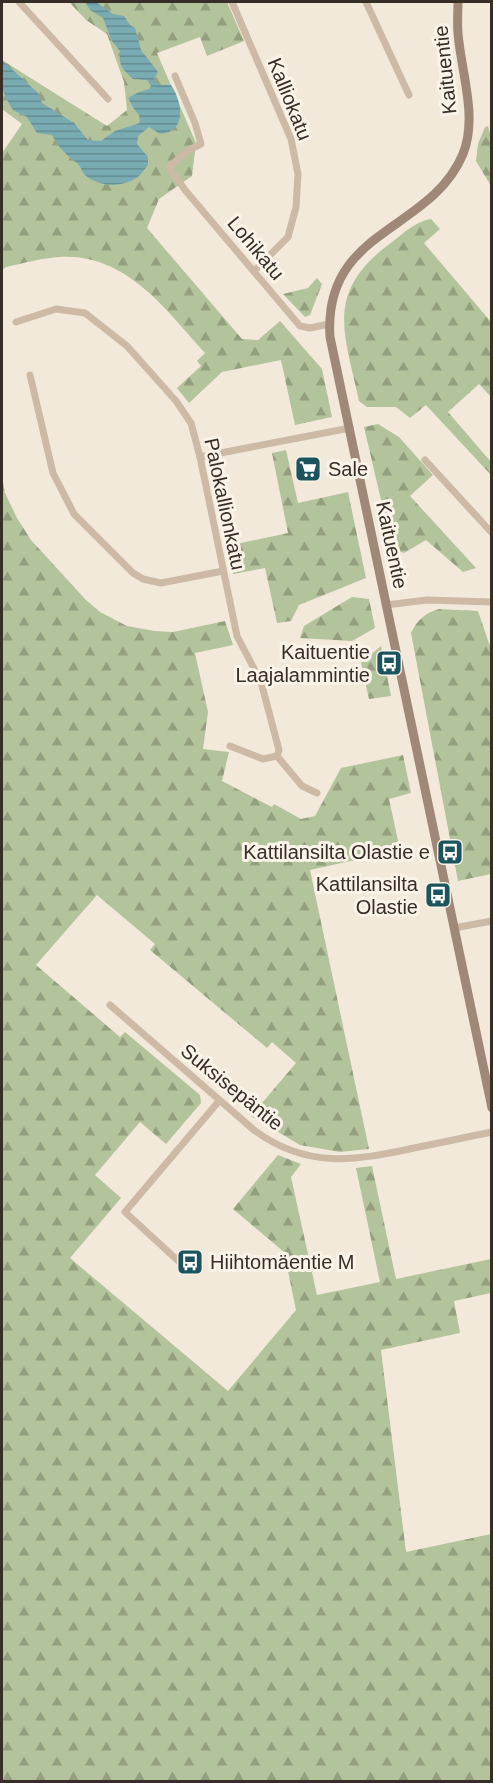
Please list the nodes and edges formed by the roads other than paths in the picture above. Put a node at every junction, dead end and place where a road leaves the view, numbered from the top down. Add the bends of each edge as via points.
1 (19, 2) edge
2 (232, 2) edge
3 (366, 2) edge
4 (458, 2) edge
5 (175, 76) dead end
6 (409, 95) dead end
7 (108, 99) dead end
8 (254, 271) junction
9 (16, 322) dead end
10 (329, 324) junction
11 (30, 375) dead end
12 (350, 428) junction
13 (200, 457) junction
14 (425, 460) dead end
15 (492, 533) edge
16 (223, 571) junction
17 (492, 602) edge
18 (387, 605) junction
19 (230, 746) dead end
20 (277, 756) junction
21 (317, 793) dead end
22 (492, 921) edge
23 (454, 928) junction
24 (110, 1005) dead end
25 (219, 1101) junction
26 (492, 1107) edge
27 (492, 1131) edge
28 (187, 1269) dead end

1 - 7 street
2 - 8 street, Kalliokatu via 291,139 298,174 296,207 288,237
3 - 6 street
4 - 10 street, Kaituentie via 458,33 470,120 467,144 436,192 355,257 340,278
5 - 8 street, Lohikatu via 201,144 168,167
8 - 10 street, Lohikatu via 300,326
9 - 13 street, Palokallionkatu via 56,309 86,314 127,346 176,401 191,423
10 - 12 street, Kaituentie
11 - 16 street via 53,473 74,514 143,579 160,583
12 - 13 street
12 - 18 street, Kaituentie
13 - 16 street, Palokallionkatu
14 - 15 street
16 - 20 street, Palokallionkatu via 237,636 261,682 279,750
17 - 18 street via 427,600
18 - 23 street, Kaituentie
19 - 20 street via 263,759
20 - 21 street via 302,786
22 - 23 street
23 - 26 street, Kaituentie
24 - 25 street, Suksisepäntie
25 - 27 street, Suksisepäntie via 267,1140 331,1159 380,1155
25 - 28 street via 125,1212

